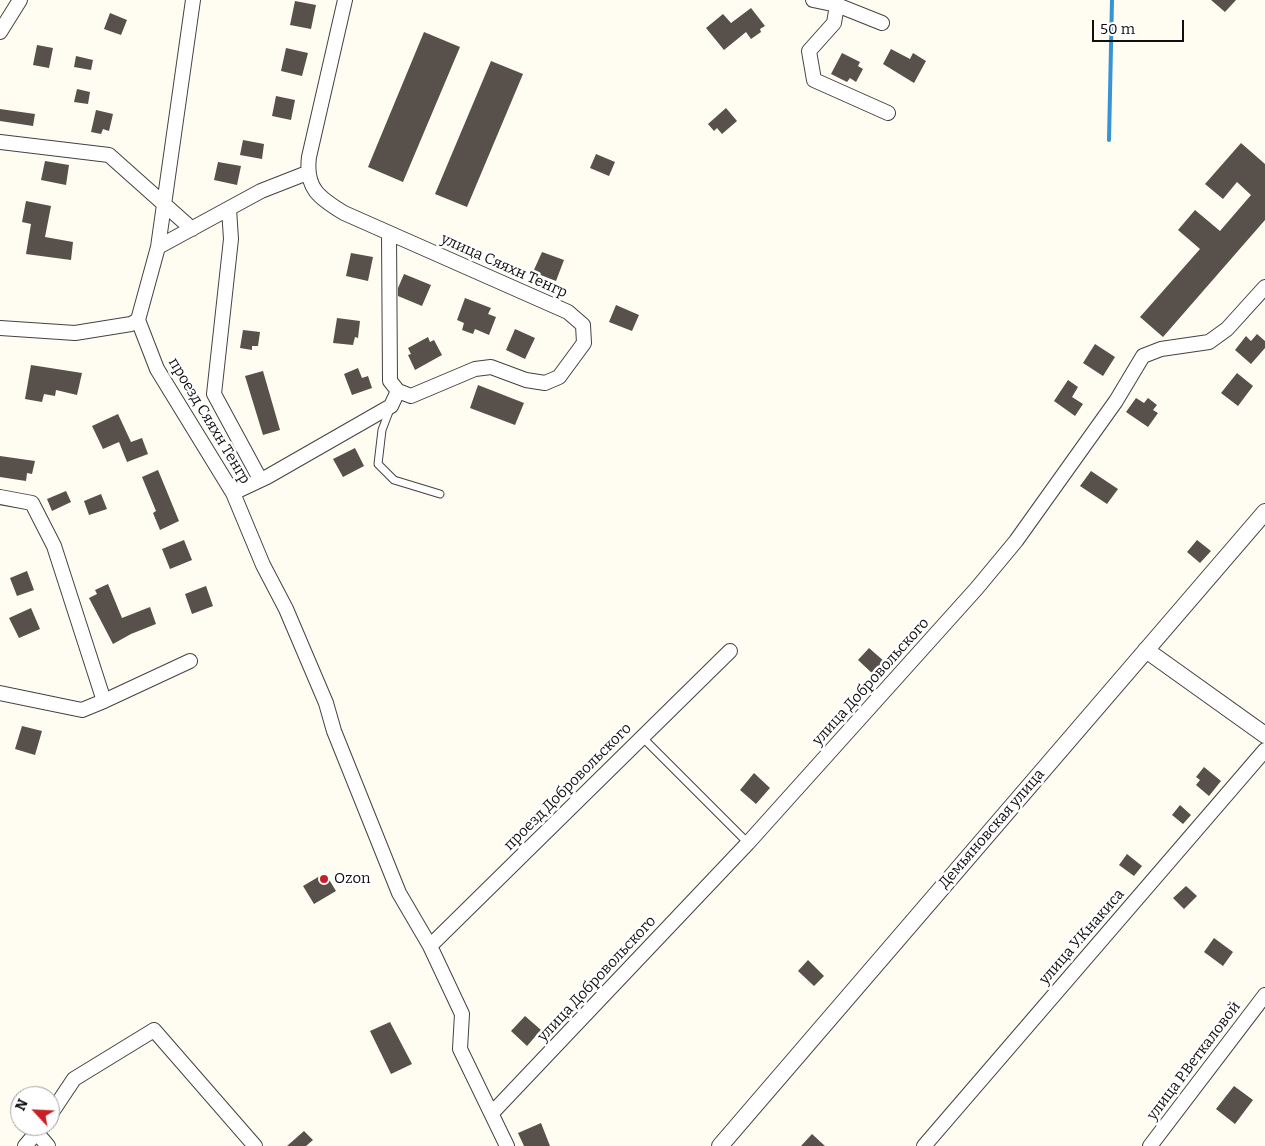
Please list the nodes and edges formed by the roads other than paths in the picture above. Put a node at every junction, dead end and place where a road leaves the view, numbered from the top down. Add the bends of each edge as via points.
1 (20, 0) edge
2 (193, 0) edge
3 (345, 0) edge
4 (813, 0) edge
5 (837, 5) junction
6 (882, 23) dead end
7 (0, 32) edge
8 (888, 113) dead end
9 (0, 142) edge
10 (307, 173) junction
11 (164, 205) junction
12 (229, 209) junction
13 (192, 229) junction
14 (389, 234) junction
15 (158, 247) junction
16 (1265, 287) edge
17 (138, 320) junction
18 (0, 328) edge
19 (398, 391) junction
20 (392, 406) junction
21 (260, 479) junction
22 (234, 493) junction
23 (440, 494) dead end
24 (0, 496) edge
25 (1265, 512) edge
26 (730, 650) dead end
27 (1146, 650) junction
28 (190, 661) dead end
29 (0, 693) edge
30 (104, 701) junction
31 (1265, 735) edge
32 (642, 737) junction
33 (1265, 750) edge
34 (748, 843) junction
35 (430, 946) junction
36 (1265, 995) edge
37 (60, 1099) edge
38 (492, 1113) junction
39 (34, 1136) edge
40 (25, 1146) edge
41 (255, 1146) edge
42 (506, 1146) edge
43 (720, 1146) edge
44 (924, 1146) edge
45 (1150, 1146) edge

1 - 7 street
2 - 11 street
3 - 10 street
4 - 5 street
5 - 6 street
5 - 8 street via 834,23 809,51 814,80
9 - 11 street via 108,155
10 - 12 street via 261,191
10 - 14 street, улица Сяяхн Тенгр via 314,190 326,202
11 - 13 street
11 - 15 street
12 - 13 street
12 - 21 street via 230,239 214,394
13 - 15 street
14 - 19 street via 390,381
14 - 19 street, улица Сяяхн Тенгр via 568,312 583,325 584,343 559,377 545,383 526,380 491,367 475,369 411,396
15 - 17 street
16 - 34 street, улица Добровольского via 1227,329 1210,342 1161,349 1143,356 1116,401 1016,541
17 - 18 street via 132,324 75,333
17 - 22 street, проезд Сяяхн Тенгр via 157,369
19 - 20 street
20 - 21 street
20 - 23 lane via 382,430 378,464 394,480
21 - 22 street
22 - 35 street, проезд Сяяхн Тенгр via 326,703 334,731 399,893
24 - 30 street via 32,503 54,546
25 - 27 street, Демьяновская улица
26 - 32 street, проезд Добровольского
27 - 31 street
27 - 43 street, Демьяновская улица
28 - 30 street
29 - 30 street via 82,710
32 - 34 lane
32 - 35 street, проезд Добровольского
33 - 44 street, улица У.Кнакиса
34 - 38 street, улица Добровольского
35 - 38 street, проезд Сяяхн Тенгр via 462,1014 460,1049
36 - 45 street, улица Р.Веткаловой
37 - 41 street via 74,1079 154,1030
38 - 42 street, проезд Сяяхн Тенгр
39 - 40 street

